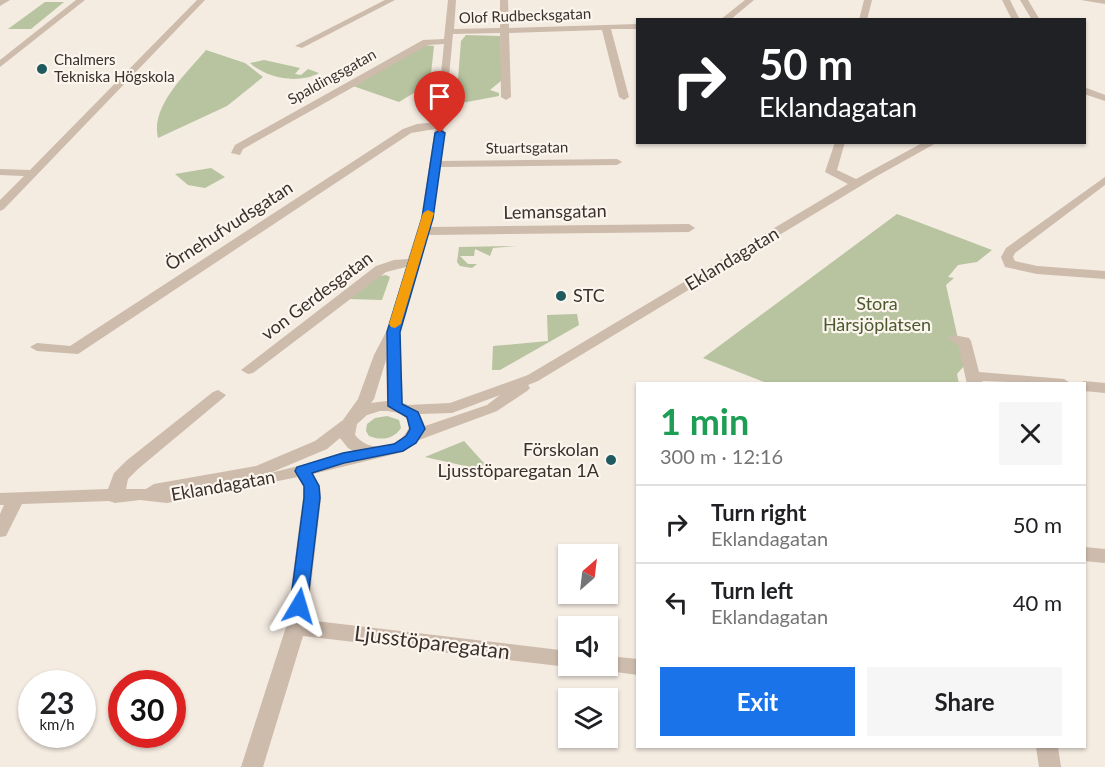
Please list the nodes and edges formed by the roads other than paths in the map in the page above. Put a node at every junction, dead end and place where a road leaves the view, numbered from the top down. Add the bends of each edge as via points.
1 (6, 0) edge
2 (81, 0) edge
3 (201, 0) edge
4 (390, 0) edge
5 (452, 0) edge
6 (504, 0) edge
7 (750, 0) edge
8 (868, 0) edge
9 (1006, 0) edge
10 (1024, 0) edge
11 (1086, 0) edge
12 (1105, 2) edge
13 (0, 4) edge
14 (727, 18) edge
15 (863, 18) edge
16 (1015, 18) edge
17 (1035, 18) edge
18 (606, 27) junction
19 (636, 27) edge
20 (504, 31) junction
21 (449, 36) junction
22 (299, 46) dead end
23 (0, 64) edge
24 (1086, 91) edge
25 (506, 97) dead end
26 (624, 97) dead end
27 (1105, 98) edge
28 (441, 125) junction
29 (839, 144) edge
30 (929, 144) edge
31 (236, 153) dead end
32 (617, 162) dead end
33 (436, 164) junction
34 (0, 172) edge
35 (32, 173) junction
36 (1105, 180) edge
37 (857, 184) junction
38 (0, 207) edge
39 (689, 228) dead end
40 (422, 231) junction
41 (412, 263) junction
42 (1105, 275) edge
43 (393, 332) junction
44 (954, 339) dead end
45 (37, 347) dead end
46 (248, 370) dead end
47 (533, 378) junction
48 (974, 380) edge
49 (1019, 382) edge
50 (1086, 386) edge
51 (1105, 388) edge
52 (218, 394) dead end
53 (400, 408) junction
54 (353, 419) junction
55 (414, 436) junction
56 (376, 452) junction
57 (303, 471) junction
58 (140, 494) junction
59 (115, 496) junction
60 (8, 499) edge
61 (0, 531) edge
62 (1086, 554) edge
63 (1105, 556) edge
64 (296, 627) junction
65 (558, 658) edge
66 (618, 665) edge
67 (636, 667) edge
68 (1047, 748) edge
69 (252, 767) edge
70 (1050, 767) edge

1 - 13 street
2 - 23 street
3 - 35 street
4 - 22 street
5 - 21 street
6 - 20 street
7 - 14 street
8 - 15 street
9 - 16 street
10 - 17 street
11 - 12 street
18 - 19 street, Olof Rudbecksgatan
18 - 20 street, Olof Rudbecksgatan
18 - 26 street
20 - 21 street, Olof Rudbecksgatan
20 - 25 street
21 - 28 street
21 - 31 street, Spaldingsgatan via 426,42 239,147
24 - 27 street
28 - 33 street
28 - 45 street, Örnehufvudsgatan via 408,131 73,351
29 - 37 street via 831,172
30 - 37 street, Eklandagatan
32 - 33 street, Stuartsgatan
33 - 40 street
34 - 35 street
35 - 38 street
36 - 42 street via 1010,251 1007,260 1026,268
37 - 47 street, Eklandagatan
39 - 40 street, Lemansgatan
40 - 41 street
41 - 43 street
41 - 46 street, von Gerdesgatan via 381,269
43 - 53 street
43 - 54 street via 366,399
44 - 48 street via 964,341
47 - 53 street, Eklandagatan via 452,408
47 - 55 street, Eklandagatan via 492,408
48 - 49 street
50 - 51 street
52 - 59 street via 132,465 120,477
53 - 54 street, Eklandagatan via 375,407
53 - 55 street via 417,422
54 - 56 street via 346,432 351,443
54 - 58 street, Eklandagatan via 321,445 259,471
55 - 56 street, Eklandagatan via 398,448
56 - 57 street, Eklandagatan
57 - 58 street, Eklandagatan via 167,497
57 - 64 street via 312,486 312,498
58 - 59 street, Eklandagatan
59 - 60 street, Eklandagatan
60 - 61 street
62 - 63 street
64 - 65 street, Ljusstöparegatan
64 - 69 street
66 - 67 street
68 - 70 street

